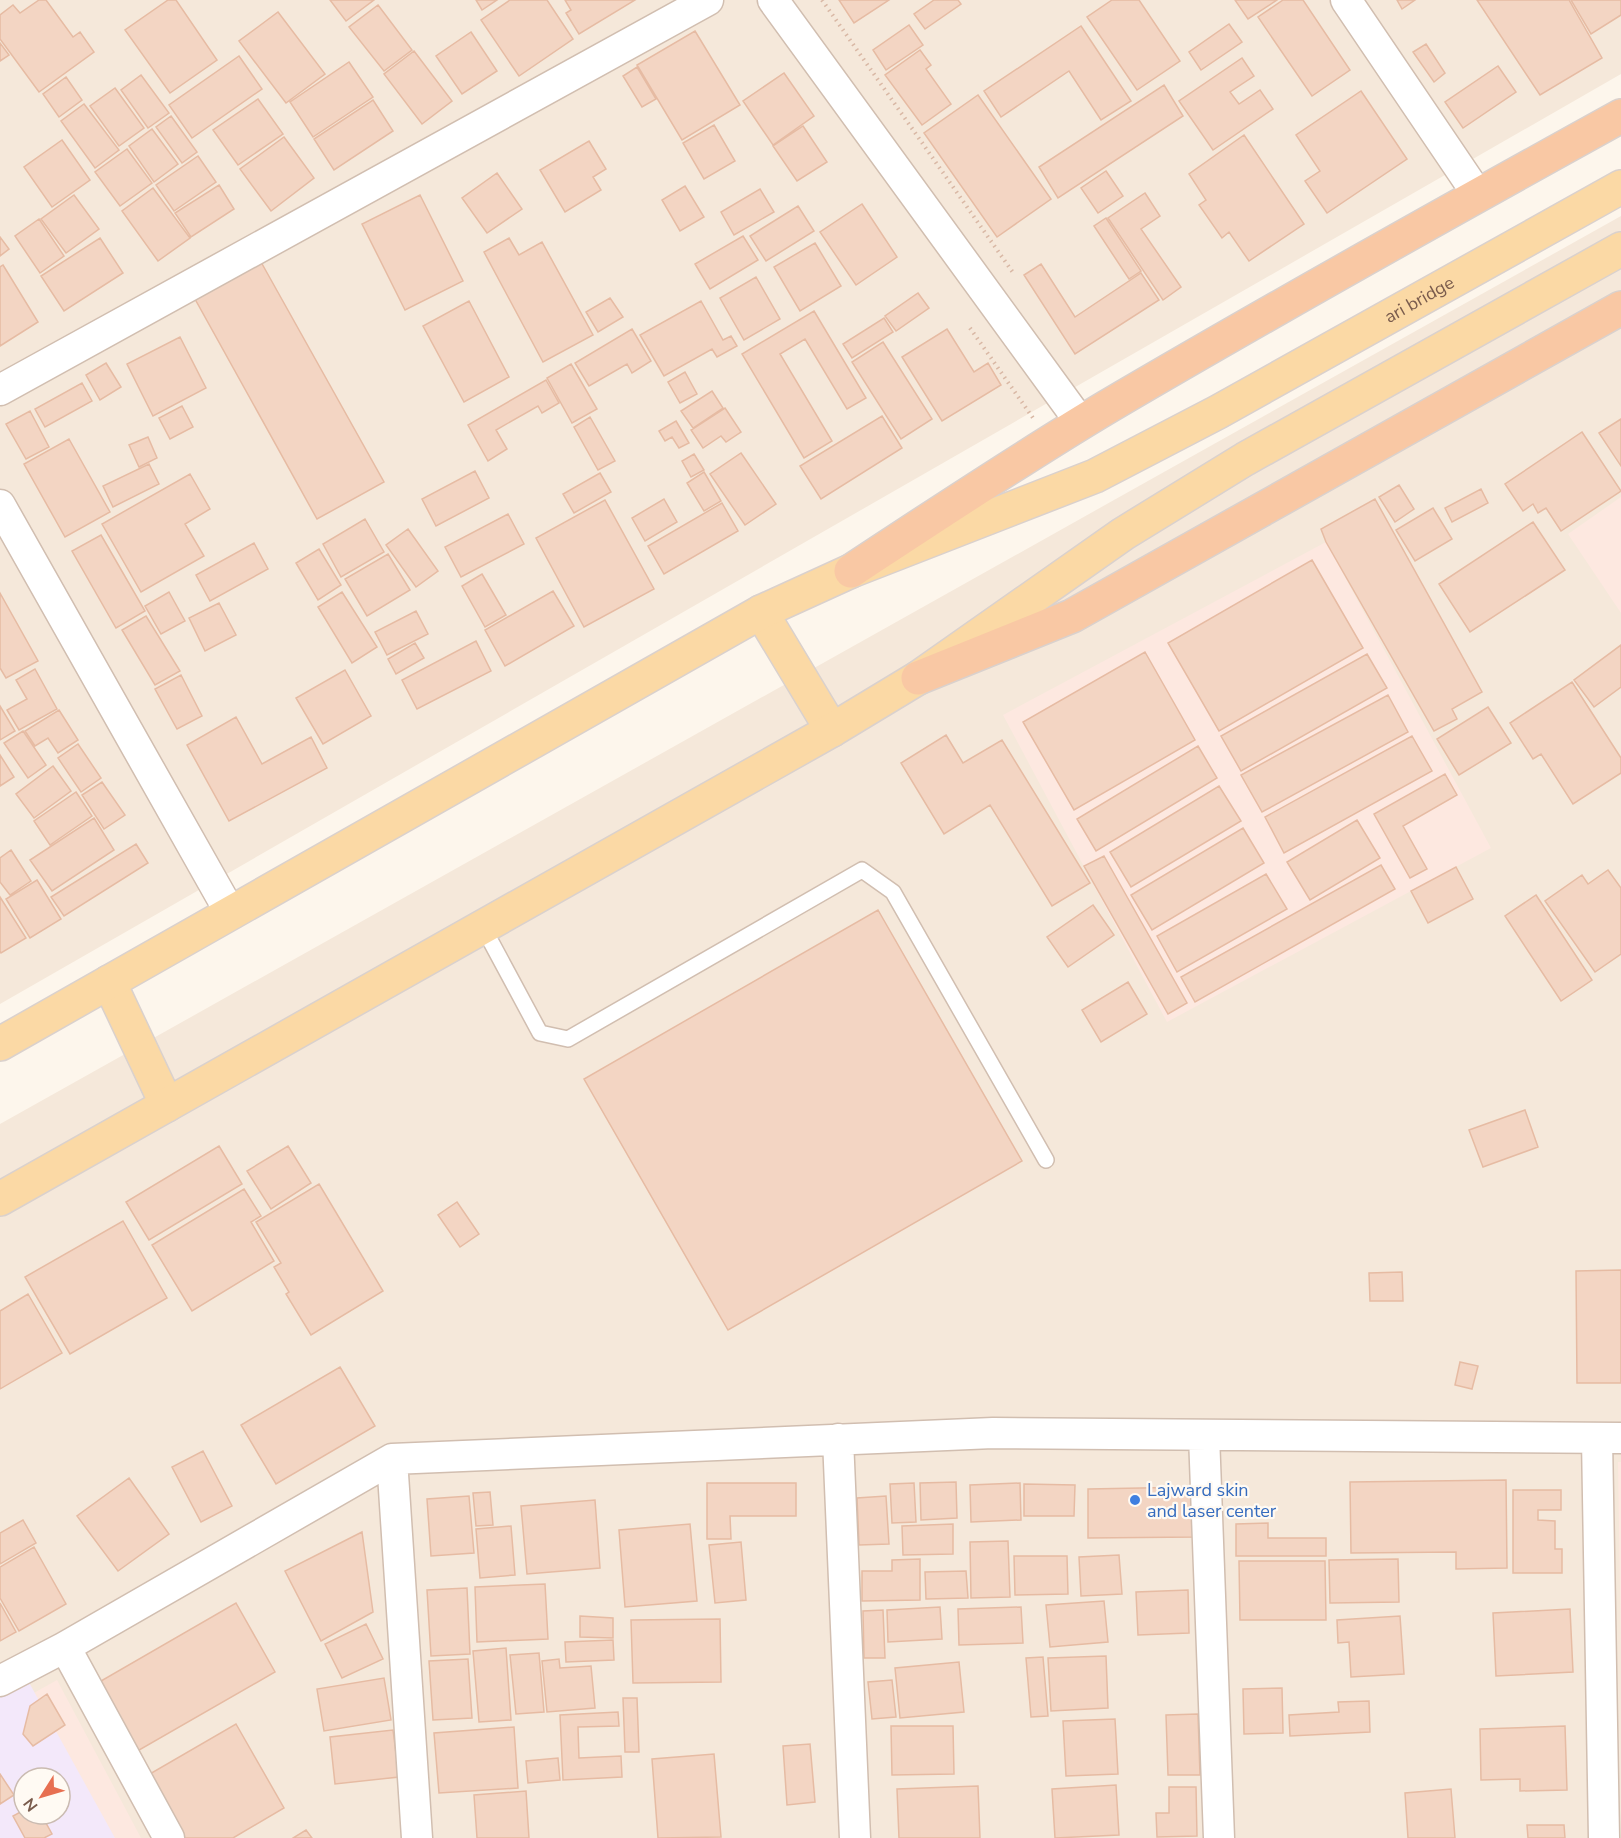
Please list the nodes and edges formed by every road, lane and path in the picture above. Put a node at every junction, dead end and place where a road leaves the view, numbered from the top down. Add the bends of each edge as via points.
1 (708, 0) edge
2 (773, 0) edge
3 (822, 0) edge
4 (1346, 0) edge
5 (1621, 116) edge
6 (1621, 187) edge
7 (1478, 195) junction
8 (1621, 249) edge
9 (1019, 281) dead end
10 (1621, 308) edge
11 (0, 390) edge
12 (1081, 423) junction
13 (0, 505) edge
14 (851, 571) junction
15 (762, 612) junction
16 (918, 678) junction
17 (832, 730) junction
18 (231, 914) junction
19 (483, 927) junction
20 (109, 982) junction
21 (0, 1044) edge
22 (167, 1105) junction
23 (1046, 1160) dead end
24 (0, 1199) edge
25 (1204, 1435) junction
26 (838, 1439) junction
27 (1609, 1439) edge
28 (392, 1459) junction
29 (65, 1647) junction
30 (0, 1681) edge
31 (169, 1838) edge
32 (417, 1838) edge
33 (855, 1838) edge
34 (1219, 1838) edge
35 (1604, 1838) edge

1 - 11 street
2 - 12 street
3 - 9 path
4 - 7 street
5 - 7 highway
6 - 14 main road, ari bridge via 1218,412 1095,476
7 - 12 highway
8 - 16 main road via 1245,459 1123,534
10 - 16 highway via 1072,616
12 - 14 highway
13 - 18 street
14 - 15 main road, ari bridge
15 - 17 main road
15 - 18 main road, ari bridge
16 - 17 main road
17 - 19 main road
18 - 20 main road, ari bridge
19 - 22 main road
19 - 23 lane via 540,1033 568,1039 862,870 893,892
20 - 21 main road, ari bridge
20 - 22 main road
22 - 24 main road
25 - 26 street via 993,1433
25 - 27 street
25 - 34 street
26 - 28 street
26 - 33 street
27 - 35 street
28 - 29 street
28 - 32 street
29 - 30 street
29 - 31 street

